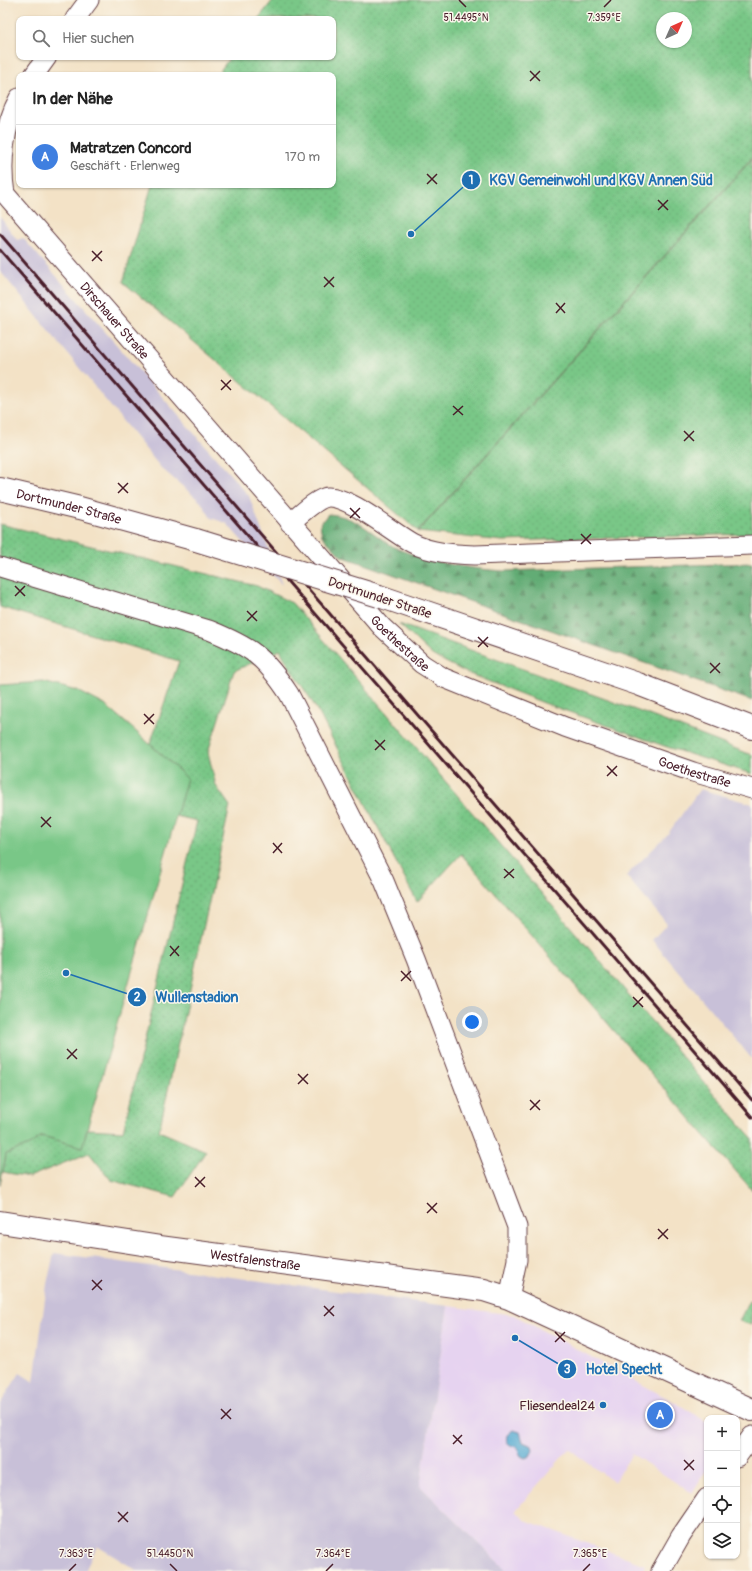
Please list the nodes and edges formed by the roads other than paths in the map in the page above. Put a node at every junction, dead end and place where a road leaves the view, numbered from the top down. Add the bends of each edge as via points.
1 (88, 0) edge
2 (77, 16) edge
3 (45, 60) edge
4 (36, 72) edge
5 (16, 104) edge
6 (1, 184) edge
7 (0, 489) edge
8 (290, 523) junction
9 (752, 545) edge
10 (0, 567) edge
11 (752, 728) edge
12 (752, 789) edge
13 (0, 1222) edge
14 (509, 1298) junction
15 (752, 1410) edge
16 (752, 1436) edge
17 (740, 1454) edge
18 (704, 1502) edge
19 (661, 1571) edge

1 - 2 street
3 - 4 street
5 - 6 street, Dirschauer Straße via 4,137
6 - 8 street, Dirschauer Straße via 5,194
7 - 11 main road, Dortmunder Straße, bridge via 196,540 379,596 638,684
8 - 9 street via 317,502 328,497 347,501 413,544 445,553 475,555
8 - 12 street, Goethestraße via 382,626 422,664 444,678 565,728 693,772
10 - 14 street via 209,630 247,647 278,677 384,881 517,1227 518,1254
13 - 14 main road, Westfalenstraße via 161,1247 484,1290
14 - 15 main road, Westfalenstraße
16 - 17 street
18 - 19 street

